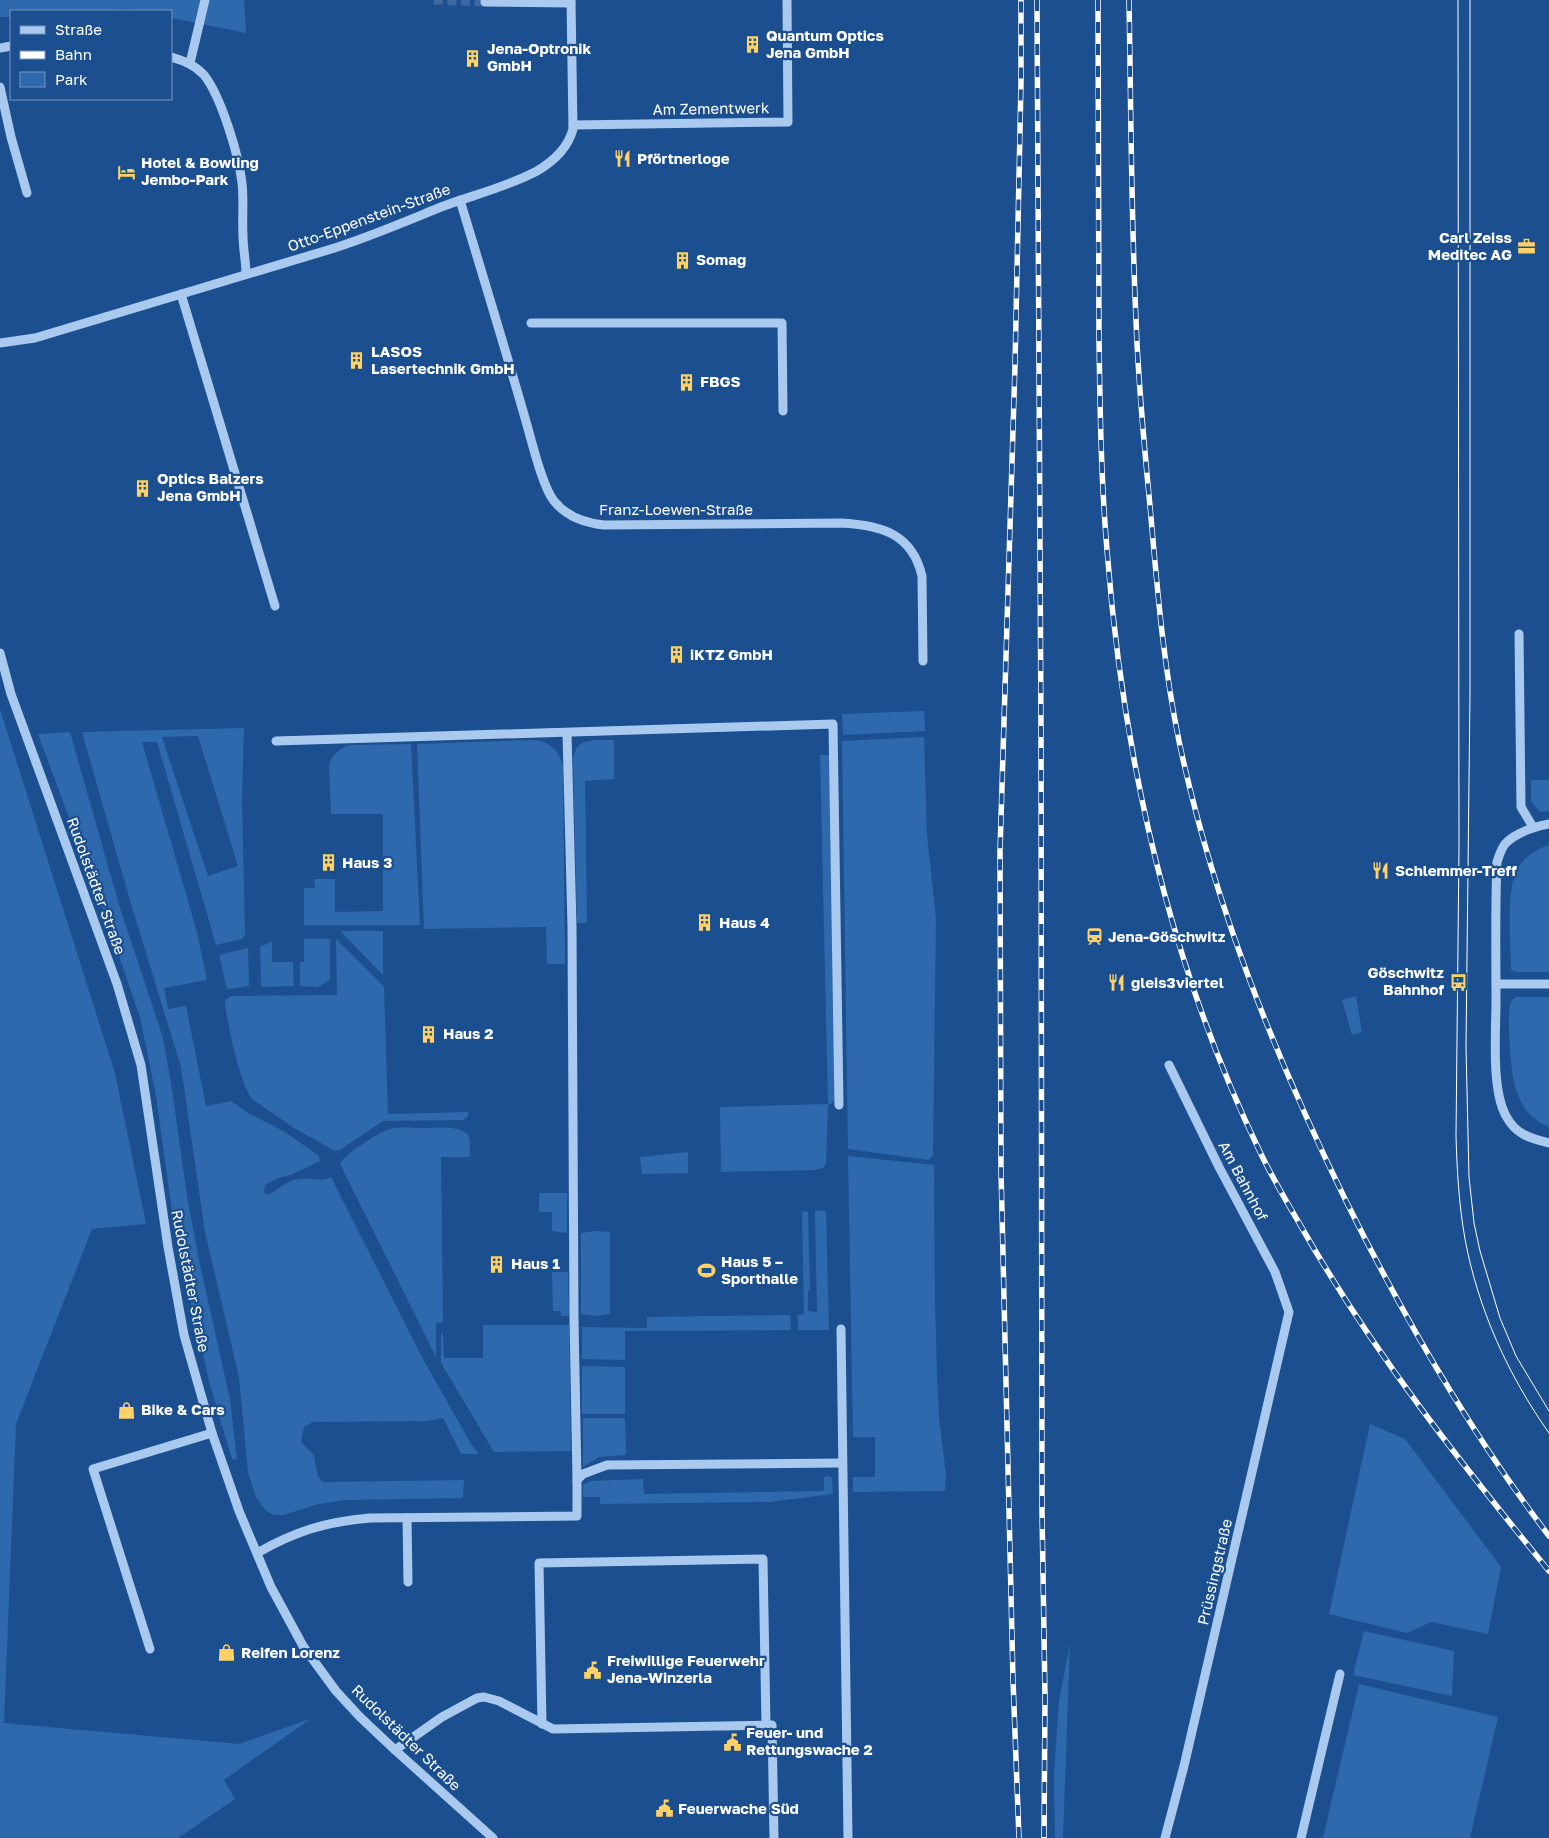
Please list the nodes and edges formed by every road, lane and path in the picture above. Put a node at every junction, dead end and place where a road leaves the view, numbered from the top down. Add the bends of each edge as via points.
1 (206, 0) edge
2 (787, 0) edge
3 (485, 2) dead end
4 (571, 2) edge
5 (172, 57) edge
6 (190, 63) junction
7 (0, 87) edge
8 (573, 125) junction
9 (27, 193) dead end
10 (460, 200) junction
11 (246, 274) junction
12 (181, 294) junction
13 (531, 323) dead end
14 (0, 343) edge
15 (783, 411) dead end
16 (275, 606) dead end
17 (1519, 634) dead end
18 (0, 654) edge
19 (923, 661) dead end
20 (567, 734) junction
21 (276, 742) dead end
22 (1549, 824) edge
23 (1533, 827) junction
24 (1496, 984) junction
25 (1549, 984) edge
26 (1168, 1065) dead end
27 (839, 1105) dead end
28 (1549, 1143) edge
29 (1289, 1312) joint
30 (841, 1330) dead end
31 (212, 1433) junction
32 (842, 1463) junction
33 (577, 1480) junction
34 (407, 1518) junction
35 (257, 1552) junction
36 (408, 1582) dead end
37 (150, 1649) dead end
38 (1340, 1674) dead end
39 (542, 1724) junction
40 (766, 1725) junction
41 (395, 1750) junction
42 (492, 1838) edge
43 (774, 1838) edge
44 (848, 1838) edge
45 (1165, 1838) edge
46 (1301, 1838) edge

1 - 6 street
2 - 8 street, Am Zementwerk via 788,122
3 - 4 street
4 - 8 street, Otto-Eppenstein-Straße
5 - 6 street
6 - 11 street via 212,88 236,157 242,181
7 - 9 street
8 - 10 street, Otto-Eppenstein-Straße via 567,144 554,160 517,180
10 - 11 street, Otto-Eppenstein-Straße via 330,250
10 - 19 street, Franz-Loewen-Straße via 532,442 554,501 581,520 604,525 841,523 874,526 888,531 907,547 920,566
11 - 12 street, Otto-Eppenstein-Straße
12 - 14 street, Otto-Eppenstein-Straße via 35,338
12 - 16 street
13 - 15 street via 782,323
17 - 23 street via 1521,807
18 - 31 street, Rudolstädter Straße via 11,694 117,984 141,1066 182,1325
20 - 21 street
20 - 27 street via 833,724
20 - 33 street
22 - 23 street
23 - 24 street via 1505,844 1497,862
24 - 25 street
24 - 28 street via 1496,1086 1500,1104 1506,1118 1524,1137
26 - 29 street, Am Bahnhof via 1275,1272
29 - 45 street, Prüssingstraße
30 - 32 street
31 - 35 street, Rudolstädter Straße
31 - 37 street via 93,1469
32 - 33 street via 617,1464 595,1468
32 - 44 street
33 - 34 street via 577,1516
34 - 35 street via 345,1520 284,1538
34 - 36 street
35 - 41 street, Rudolstädter Straße via 271,1587 303,1646 336,1691
38 - 46 street
39 - 40 street via 553,1730
39 - 40 street via 539,1562 763,1559
39 - 41 street via 499,1701 477,1698 442,1717
40 - 43 street via 772,1725
41 - 42 street, Rudolstädter Straße

